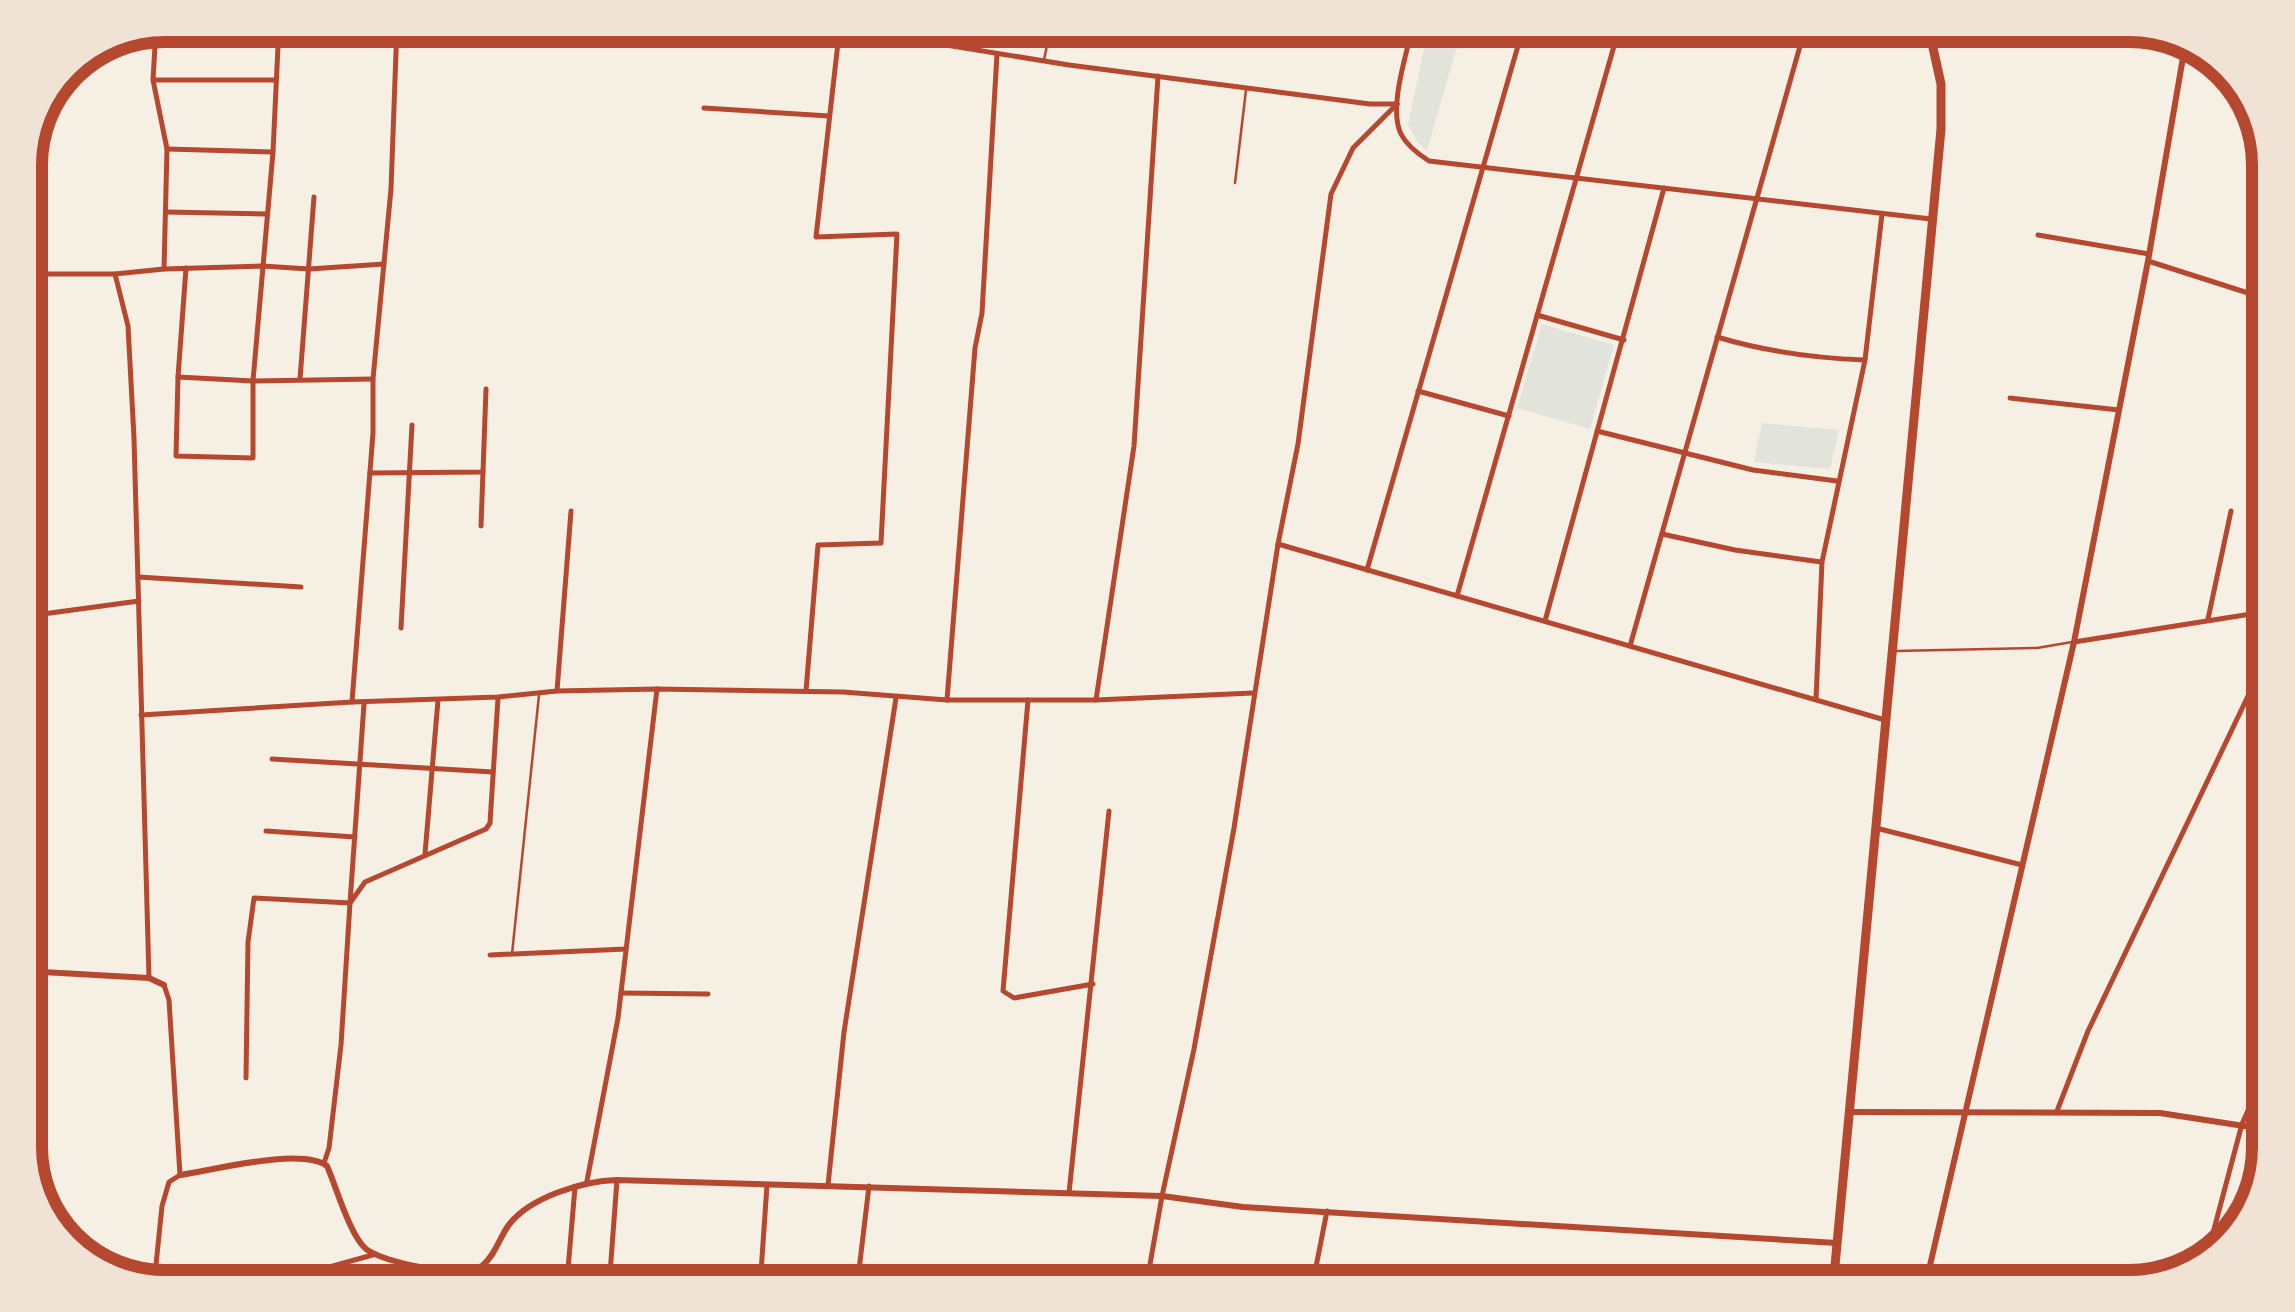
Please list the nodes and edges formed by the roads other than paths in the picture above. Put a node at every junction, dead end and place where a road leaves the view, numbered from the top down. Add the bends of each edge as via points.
1 (279, 42) edge
2 (396, 42) edge
3 (838, 42) edge
4 (930, 42) edge
5 (1048, 42) edge
6 (1410, 42) edge
7 (1503, 42) edge
8 (1519, 42) edge
9 (1615, 42) edge
10 (1801, 42) edge
11 (1932, 42) edge
12 (155, 43) edge
13 (1518, 46) junction
14 (997, 54) junction
15 (2183, 55) edge
16 (1044, 61) junction
17 (1158, 76) junction
18 (152, 80) junction
19 (276, 80) junction
20 (1246, 88) junction
21 (1397, 104) junction
22 (704, 108) dead end
23 (829, 116) junction
24 (167, 149) junction
25 (272, 152) junction
26 (1483, 168) junction
27 (1576, 178) junction
28 (1236, 183) dead end
29 (1664, 188) junction
30 (314, 197) dead end
31 (1756, 200) junction
32 (166, 212) junction
33 (266, 214) junction
34 (1882, 214) junction
35 (1934, 220) junction
36 (2038, 234) dead end
37 (2149, 258) junction
38 (384, 264) junction
39 (262, 266) junction
40 (186, 268) junction
41 (164, 269) junction
42 (309, 269) junction
43 (43, 274) edge
44 (115, 274) junction
45 (2252, 294) edge
46 (1537, 315) junction
47 (1717, 337) junction
48 (1624, 340) junction
49 (1865, 360) junction
50 (178, 377) junction
51 (300, 378) junction
52 (373, 379) junction
53 (252, 381) junction
54 (486, 390) dead end
55 (1418, 391) junction
56 (2010, 398) dead end
57 (2119, 410) junction
58 (1508, 416) junction
59 (412, 425) dead end
60 (1597, 431) junction
61 (1684, 454) junction
62 (483, 472) junction
63 (370, 473) junction
64 (410, 473) junction
65 (1837, 481) junction
66 (570, 511) dead end
67 (2231, 511) dead end
68 (481, 526) dead end
69 (1662, 534) junction
70 (1278, 544) junction
71 (1822, 562) junction
72 (1366, 570) junction
73 (138, 577) junction
74 (302, 587) dead end
75 (1458, 596) junction
76 (139, 600) junction
77 (2252, 613) edge
78 (43, 614) edge
79 (2208, 619) junction
80 (1544, 621) junction
81 (400, 628) dead end
82 (2074, 642) junction
83 (1630, 646) junction
84 (1894, 651) junction
85 (2252, 688) edge
86 (656, 689) junction
87 (557, 691) junction
88 (806, 691) junction
89 (1253, 693) junction
90 (539, 695) junction
91 (498, 697) junction
92 (896, 698) junction
93 (1816, 699) junction
94 (438, 700) junction
95 (947, 700) junction
96 (1028, 700) junction
97 (1096, 700) junction
98 (352, 702) junction
99 (364, 703) junction
100 (141, 715) junction
101 (1886, 720) junction
102 (272, 759) dead end
103 (360, 766) junction
104 (434, 768) junction
105 (493, 772) junction
106 (1109, 811) dead end
107 (1876, 828) junction
108 (266, 831) dead end
109 (355, 836) junction
110 (425, 854) junction
111 (2022, 864) junction
112 (350, 903) junction
113 (626, 949) junction
114 (490, 954) dead end
115 (512, 955) junction
116 (43, 970) edge
117 (149, 978) junction
118 (1092, 984) junction
119 (164, 985) joint
120 (621, 993) junction
121 (708, 994) dead end
122 (246, 1078) dead end
123 (2252, 1102) edge
124 (2056, 1111) junction
125 (1850, 1112) junction
126 (1966, 1114) junction
127 (2242, 1124) junction
128 (2252, 1126) edge
129 (324, 1163) junction
130 (180, 1175) junction
131 (617, 1180) junction
132 (588, 1182) junction
133 (576, 1184) junction
134 (768, 1184) junction
135 (828, 1185) junction
136 (870, 1186) junction
137 (1070, 1193) junction
138 (1162, 1196) junction
139 (1327, 1211) junction
140 (2212, 1238) edge
141 (1837, 1244) junction
142 (377, 1254) junction
143 (422, 1267) junction
144 (156, 1269) edge
145 (312, 1270) edge
146 (421, 1270) edge
147 (439, 1270) edge
148 (474, 1270) edge
149 (568, 1270) edge
150 (611, 1270) edge
151 (761, 1270) edge
152 (858, 1270) edge
153 (1149, 1270) edge
154 (1315, 1270) edge
155 (1835, 1270) edge
156 (1929, 1270) edge

1 - 19 street
2 - 38 street
3 - 23 street
4 - 14 street
5 - 16 lane
6 - 21 street
7 - 13 street
8 - 13 street
9 - 27 street
10 - 31 street
11 - 35 highway via 1942,129
12 - 18 street
13 - 26 street
14 - 16 street
14 - 95 street via 982,313
15 - 37 street
16 - 17 street
17 - 20 street
17 - 97 street via 1134,446
18 - 19 street
18 - 24 street
19 - 25 street
20 - 21 street
20 - 28 lane
21 - 26 street via 1399,132 1412,149 1429,161
21 - 70 street via 1353,148 1331,194
22 - 23 street
23 - 88 street via 816,237 897,234 881,543 818,545
24 - 25 street
24 - 32 street
25 - 33 street
26 - 27 street
26 - 55 street
27 - 29 street
27 - 46 street
29 - 31 street
29 - 48 street
30 - 42 street
31 - 34 street
31 - 47 street
32 - 33 street
32 - 41 street
33 - 39 street
34 - 35 street
34 - 49 street
35 - 84 highway
36 - 37 street
37 - 45 street
37 - 57 street
38 - 42 street
38 - 52 street
39 - 40 street
39 - 42 street
39 - 53 street
40 - 41 street
40 - 50 street
41 - 44 street
42 - 51 street
43 - 44 street
44 - 73 street via 128,326
46 - 48 street
46 - 58 street
47 - 49 street via 1802,357
47 - 61 street
48 - 60 street
49 - 65 street
50 - 53 street
50 - 53 street via 176,456 253,458
51 - 52 street
51 - 53 street
52 - 63 street
54 - 62 street
55 - 58 street
55 - 72 street
56 - 57 street
57 - 82 street
58 - 75 street
59 - 64 street
60 - 61 street
60 - 80 street
61 - 65 street
61 - 69 street
62 - 64 street
62 - 68 street
63 - 64 street
63 - 98 street
64 - 81 street
65 - 71 street
66 - 87 street
67 - 79 street
69 - 71 street
69 - 83 street
70 - 72 street
70 - 89 street
71 - 93 street
72 - 75 street
73 - 74 street
73 - 76 street
75 - 80 street
76 - 78 street
76 - 100 street
77 - 79 street
79 - 82 street
80 - 83 street
82 - 84 lane
82 - 111 street
83 - 93 street
84 - 101 highway
85 - 124 street
86 - 87 street
86 - 88 street
86 - 113 street
87 - 90 street
88 - 92 street
89 - 97 street
89 - 138 street via 1198,1030
90 - 91 street
90 - 115 lane
91 - 94 street
91 - 105 street
92 - 95 street
92 - 135 street via 844,1032
93 - 101 street
94 - 99 street
94 - 104 street
95 - 96 street
96 - 97 street
96 - 118 street via 1002,991 1014,998
98 - 99 street
98 - 100 street
99 - 103 street
100 - 117 street
101 - 107 highway
102 - 103 street
103 - 104 street
103 - 109 street
104 - 105 street
104 - 110 street
105 - 110 street via 486,829
106 - 118 street
107 - 111 street
107 - 125 highway
108 - 109 street
109 - 112 street
110 - 112 street via 366,882
111 - 126 street
112 - 122 street via 254,898
112 - 129 street via 341,1045
113 - 115 street
113 - 120 street
114 - 115 street
116 - 117 street
117 - 119 street
118 - 137 street
119 - 130 street
120 - 121 street
120 - 132 street
123 - 127 street
124 - 126 street
124 - 127 street via 2160,1113
125 - 126 street
125 - 141 highway
126 - 156 street
127 - 128 street
127 - 140 street
129 - 130 street via 297,1158
129 - 142 street via 356,1236
130 - 144 street via 169,1182 162,1206
131 - 132 street
131 - 134 street
131 - 150 street
132 - 133 street
133 - 148 street via 518,1215
133 - 149 street
134 - 135 street
134 - 151 street
135 - 136 street
136 - 137 street
136 - 152 street
137 - 138 street
138 - 139 street
138 - 153 street
139 - 141 street
139 - 154 street
141 - 155 highway
142 - 143 street
142 - 145 street
143 - 146 street
143 - 147 street

